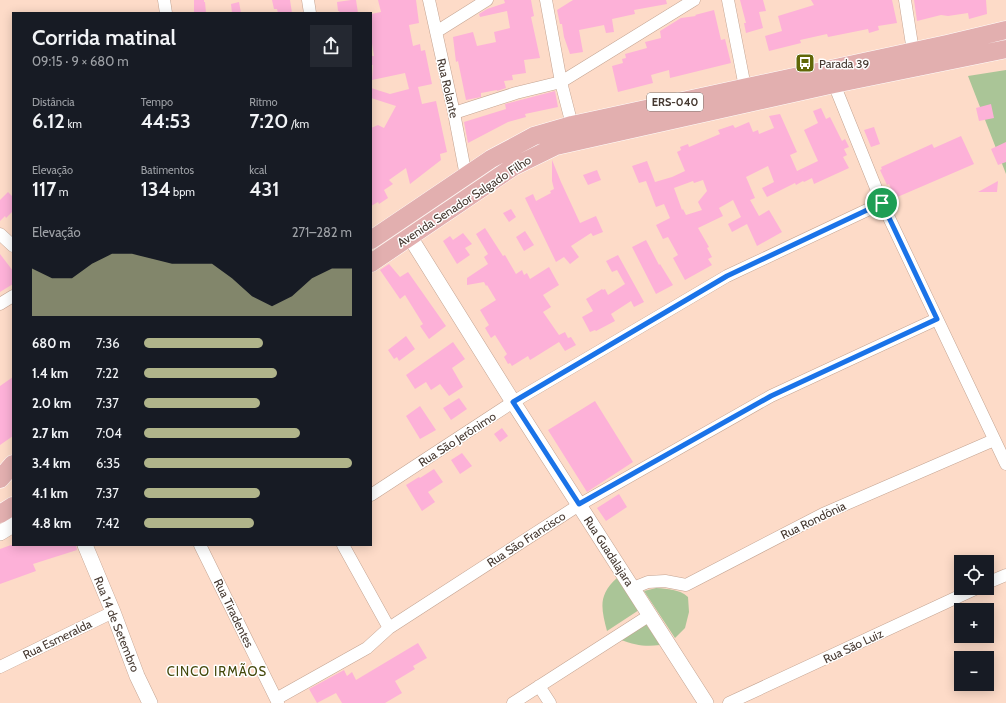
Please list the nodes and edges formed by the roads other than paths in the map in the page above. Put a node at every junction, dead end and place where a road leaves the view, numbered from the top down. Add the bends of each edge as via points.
1 (164, 0) edge
2 (308, 0) edge
3 (429, 0) edge
4 (487, 0) edge
5 (546, 0) edge
6 (694, 0) edge
7 (728, 0) edge
8 (905, 0) edge
9 (166, 12) edge
10 (310, 12) edge
11 (1006, 30) edge
12 (436, 32) junction
13 (1006, 49) edge
14 (913, 51) junction
15 (560, 82) junction
16 (834, 84) junction
17 (745, 87) junction
18 (454, 113) junction
19 (572, 125) junction
20 (466, 176) junction
21 (882, 203) junction
22 (0, 234) edge
23 (410, 237) junction
24 (372, 239) edge
25 (12, 245) edge
26 (372, 262) edge
27 (12, 297) edge
28 (0, 304) edge
29 (937, 319) junction
30 (513, 402) junction
31 (994, 440) junction
32 (1006, 464) edge
33 (12, 465) edge
34 (12, 465) edge
35 (0, 472) edge
36 (0, 479) edge
37 (12, 483) edge
38 (0, 491) edge
39 (372, 494) edge
40 (579, 504) junction
41 (12, 507) edge
42 (0, 514) edge
43 (12, 515) edge
44 (0, 519) edge
45 (12, 526) edge
46 (0, 534) edge
47 (85, 546) edge
48 (200, 546) edge
49 (344, 546) edge
50 (1006, 575) edge
51 (994, 581) edge
52 (633, 588) junction
53 (962, 595) edge
54 (113, 612) junction
55 (650, 615) junction
56 (388, 628) junction
57 (0, 666) edge
58 (539, 686) junction
59 (277, 701) edge
60 (150, 703) edge
61 (513, 703) edge
62 (550, 703) edge
63 (706, 703) edge
64 (729, 703) edge

1 - 9 street
2 - 10 street
3 - 12 street, Rua Rolante
4 - 12 street
5 - 15 street
6 - 15 street
7 - 17 street
8 - 14 street
11 - 14 main road, Avenida Senador Salgado Filho / ERS-040
12 - 18 street, Rua Rolante
13 - 16 main road, Avenida Senador Salgado Filho / ERS-040
14 - 17 main road, Avenida Senador Salgado Filho / ERS-040
15 - 18 street
15 - 19 street
16 - 21 street
16 - 23 main road, Avenida Senador Salgado Filho / ERS-040 via 556,146 513,167
17 - 19 main road, Avenida Senador Salgado Filho / ERS-040
18 - 20 street, Rua Rolante
19 - 20 main road, Avenida Senador Salgado Filho / ERS-040 via 534,136
20 - 24 main road, Avenida Senador Salgado Filho / ERS-040
21 - 29 street
21 - 30 street, Rua São Jerônimo via 727,276
22 - 25 street
23 - 26 main road, Avenida Senador Salgado Filho / ERS-040
23 - 30 street, Rua Guadalajara
27 - 28 street
29 - 31 street
29 - 40 street, Rua São Francisco via 771,396
30 - 39 street, Rua São Jerônimo
30 - 40 street, Rua Guadalajara
31 - 32 street
31 - 52 street, Rua Rondônia via 823,514 686,585 654,581
33 - 35 street
34 - 36 main road
37 - 38 main road
40 - 52 street, Rua Guadalajara
40 - 56 street, Rua São Francisco
41 - 42 main road
43 - 44 main road
45 - 46 street
47 - 54 street, Rua 14 de Setembro
48 - 59 street, Rua Tiradentes
49 - 56 street
50 - 51 street
52 - 55 street, Rua Guadalajara
53 - 64 street, Rua São Luiz
54 - 57 street, Rua Esmeralda
54 - 60 street, Rua 14 de Setembro
55 - 58 street
55 - 63 street, Rua Guadalajara
56 - 59 street, Rua São Francisco via 367,648
58 - 61 street
58 - 62 street

